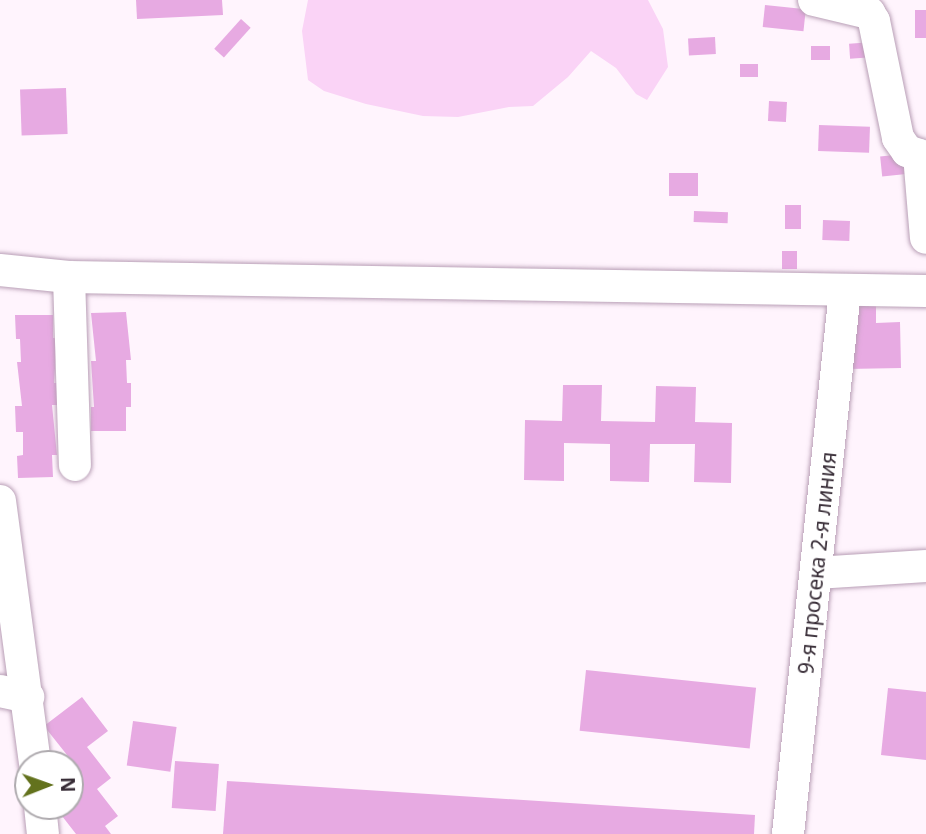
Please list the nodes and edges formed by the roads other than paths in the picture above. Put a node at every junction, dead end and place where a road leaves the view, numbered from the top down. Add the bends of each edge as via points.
1 (814, 0) edge
2 (926, 237) edge
3 (0, 270) edge
4 (69, 277) junction
5 (845, 291) junction
6 (926, 291) edge
7 (75, 464) dead end
8 (0, 502) edge
9 (926, 566) edge
10 (816, 573) junction
11 (14, 694) edge
12 (32, 750) edge
13 (788, 834) edge

1 - 2 street via 869,13 874,21 898,138 907,151 919,155
3 - 4 street
4 - 5 street
4 - 7 street
5 - 6 street
5 - 10 street, 9-я просека 2-я линия
8 - 11 street
9 - 10 street
10 - 13 street, 9-я просека 2-я линия
11 - 12 street

